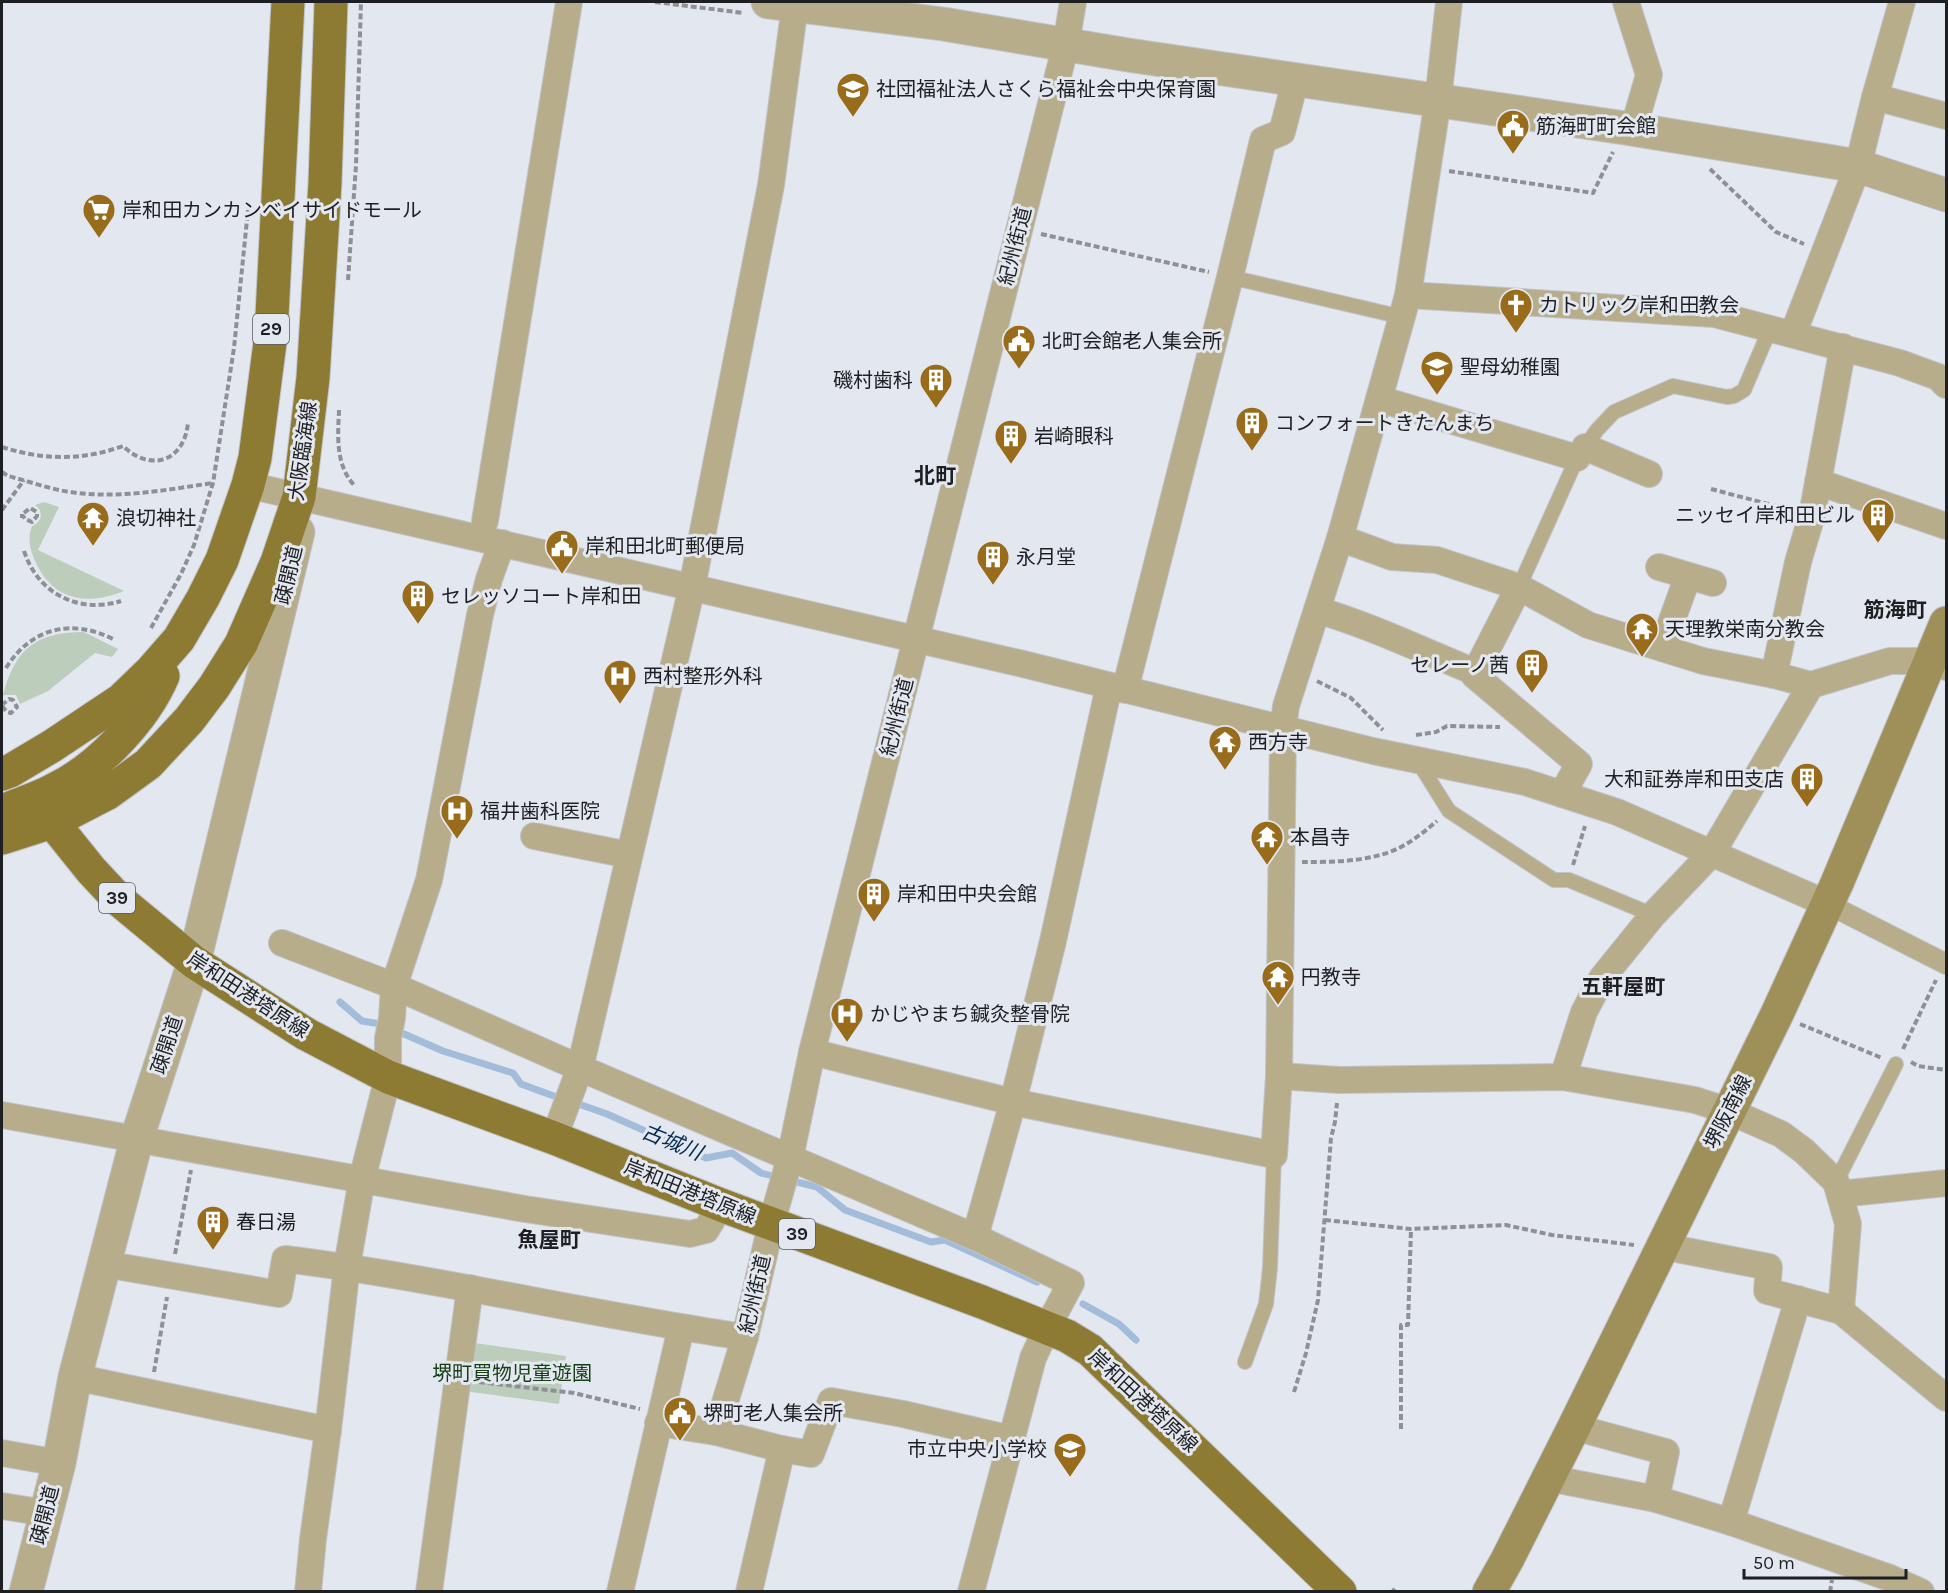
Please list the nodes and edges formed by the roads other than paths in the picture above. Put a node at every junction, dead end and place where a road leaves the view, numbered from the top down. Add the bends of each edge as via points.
1 (288, 2) edge
2 (330, 2) edge
3 (569, 2) edge
4 (1073, 2) edge
5 (1449, 2) edge
6 (1626, 2) edge
7 (1902, 2) edge
8 (771, 7) edge
9 (872, 8) edge
10 (1066, 44) junction
11 (1296, 78) junction
12 (1875, 97) junction
13 (1438, 100) junction
14 (1947, 116) edge
15 (1629, 129) junction
16 (1858, 166) junction
17 (1947, 195) edge
18 (1230, 277) junction
19 (1405, 306) junction
20 (1782, 331) junction
21 (1843, 347) junction
22 (1947, 385) edge
23 (1379, 399) junction
24 (1581, 452) junction
25 (1649, 474) dead end
26 (1818, 482) junction
27 (248, 485) junction
28 (299, 497) junction
29 (485, 521) dead end
30 (1947, 526) edge
31 (1340, 538) junction
32 (502, 543) junction
33 (1659, 567) dead end
34 (1688, 576) junction
35 (1713, 583) dead end
36 (692, 587) junction
37 (1519, 587) junction
38 (1317, 610) junction
39 (1947, 623) edge
40 (164, 634) junction
41 (916, 639) junction
42 (1662, 648) junction
43 (1939, 664) edge
44 (1475, 672) junction
45 (1774, 675) junction
46 (1811, 685) junction
47 (1117, 688) junction
48 (1283, 729) junction
49 (1417, 760) junction
50 (2, 774) edge
51 (1562, 794) junction
52 (43, 810) junction
53 (2, 811) edge
54 (534, 836) dead end
55 (2, 838) edge
56 (1712, 853) junction
57 (629, 855) junction
58 (1828, 904) junction
59 (1653, 915) junction
60 (282, 943) dead end
61 (194, 962) junction
62 (1945, 964) edge
63 (394, 986) junction
64 (812, 1052) junction
65 (1898, 1060) road end
66 (1279, 1076) junction
67 (388, 1077) junction
68 (1563, 1077) junction
69 (568, 1101) junction
70 (1012, 1102) junction
71 (1729, 1111) junction
72 (2, 1115) edge
73 (137, 1138) junction
74 (1274, 1155) junction
75 (786, 1172) junction
76 (362, 1179) junction
77 (1947, 1183) edge
78 (1838, 1188) junction
79 (720, 1205) junction
80 (771, 1224) junction
81 (975, 1237) junction
82 (1661, 1246) junction
83 (104, 1264) junction
84 (347, 1266) junction
85 (470, 1288) junction
86 (1798, 1299) junction
87 (1840, 1311) junction
88 (681, 1328) junction
89 (1047, 1328) junction
90 (745, 1337) junction
91 (1245, 1362) dead end
92 (75, 1377) junction
93 (1947, 1398) edge
94 (659, 1418) junction
95 (1574, 1427) junction
96 (328, 1430) junction
97 (716, 1432) junction
98 (1011, 1439) junction
99 (782, 1449) junction
100 (2, 1453) edge
101 (59, 1463) junction
102 (1548, 1478) junction
103 (1656, 1499) junction
104 (2, 1506) edge
105 (46, 1513) junction
106 (1731, 1522) junction
107 (26, 1592) edge
108 (308, 1592) edge
109 (429, 1592) edge
110 (620, 1592) edge
111 (749, 1592) edge
112 (971, 1592) edge
113 (1340, 1592) edge
114 (1489, 1592) edge
115 (1921, 1592) edge

1 - 27 main road, 29 via 271,335
2 - 28 main road, 大阪臨海線 / 29 via 325,183 313,378
3 - 29 street
4 - 10 street, 紀州街道
5 - 13 street
6 - 15 street via 1649,75
7 - 12 street
8 - 9 street
8 - 36 street via 771,185
9 - 10 street
10 - 11 street
10 - 41 street, 紀州街道
11 - 13 street
11 - 18 street via 1282,132 1263,140
12 - 14 street
12 - 16 street
13 - 15 street
13 - 19 street
15 - 16 street
16 - 17 street
16 - 20 street via 1824,252
18 - 19 lane
18 - 47 street
19 - 20 street via 1714,314
19 - 23 street
20 - 21 street
20 - 24 lane via 1744,390 1727,397 1674,386 1614,412
21 - 22 street via 1900,363 1938,377
21 - 26 street
23 - 24 street
23 - 31 street
24 - 25 street
24 - 37 lane
26 - 30 street
26 - 45 street
27 - 28 street
27 - 40 main road, 29 via 204,598
28 - 32 street
28 - 52 main road, 大阪臨海線 / 29 via 277,562 241,645 189,720 148,764 108,793
28 - 61 street, 疎開道 via 298,538
31 - 37 street via 1392,557 1437,560
31 - 38 street
32 - 36 street
32 - 63 street via 480,615 429,880
33 - 34 street
34 - 35 street
34 - 42 street
36 - 41 street
36 - 57 street
37 - 42 street via 1588,625
37 - 44 street
38 - 44 street via 1360,622
38 - 48 street via 1286,706
39 - 43 main road, 堺阪南線
40 - 50 main road, 29 via 121,700
40 - 52 main road via 159,686 134,723 95,764 59,788
41 - 47 street
41 - 64 street, 紀州街道
42 - 45 street via 1703,661
43 - 46 street via 1890,661
43 - 58 main road, 堺阪南線
44 - 51 street via 1473,675 1579,764
45 - 46 street
46 - 56 street
47 - 48 street
47 - 70 street
48 - 49 street via 1387,744
48 - 66 street
49 - 51 street via 1526,782
49 - 59 lane via 1449,811 1554,880 1569,880
51 - 56 street
52 - 53 main road
52 - 55 main road, 大阪臨海線 / 29
52 - 61 main road, 岸和田港塔原線 / 39 via 119,900
54 - 57 street
56 - 58 street
56 - 59 street
57 - 69 street
58 - 62 street
58 - 71 main road, 堺阪南線
59 - 68 street via 1602,978 1584,1012
60 - 63 street
61 - 67 main road, 岸和田港塔原線 / 39 via 306,1034
61 - 73 street, 疎開道
63 - 67 street
63 - 69 street
64 - 70 street
64 - 75 street, 紀州街道
65 - 78 lane
66 - 68 street via 1339,1080
66 - 74 street
67 - 69 main road, 岸和田港塔原線 / 39
67 - 76 street
68 - 71 street via 1695,1100
69 - 75 street
69 - 79 main road, 岸和田港塔原線 / 39
70 - 74 street
70 - 81 street
71 - 78 street via 1781,1134 1804,1151
71 - 82 main road, 堺阪南線
72 - 73 street
73 - 76 street
73 - 83 street, 疎開道
74 - 91 lane via 1266,1304
75 - 80 street, 紀州街道
75 - 81 street
76 - 79 street via 690,1234 706,1230
76 - 84 street
77 - 78 street
78 - 87 street via 1848,1224
79 - 80 main road, 岸和田港塔原線 / 39
80 - 89 main road, 岸和田港塔原線 / 39
80 - 90 street, 紀州街道
81 - 89 street via 1071,1283
82 - 86 street via 1769,1267 1767,1291
82 - 95 main road, 堺阪南線
83 - 84 street via 279,1294 285,1258
83 - 92 street, 疎開道
84 - 85 street
84 - 96 street
85 - 88 street
85 - 109 street
86 - 87 street
86 - 106 street
87 - 93 street
88 - 90 street
88 - 94 street
89 - 98 street via 1033,1358
89 - 113 main road, 岸和田港塔原線 / 39 via 1090,1350
90 - 97 street, 紀州街道
92 - 96 street
92 - 101 street, 疎開道
94 - 97 street
94 - 110 street
95 - 102 main road, 堺阪南線
95 - 103 street via 1666,1452
96 - 108 street
97 - 99 street
98 - 99 street via 831,1401 811,1454
98 - 112 street
99 - 111 street
100 - 101 street
101 - 105 street, 疎開道
102 - 103 street
102 - 114 main road, 堺阪南線
103 - 106 street
104 - 105 street
105 - 107 street, 疎開道
106 - 115 street

